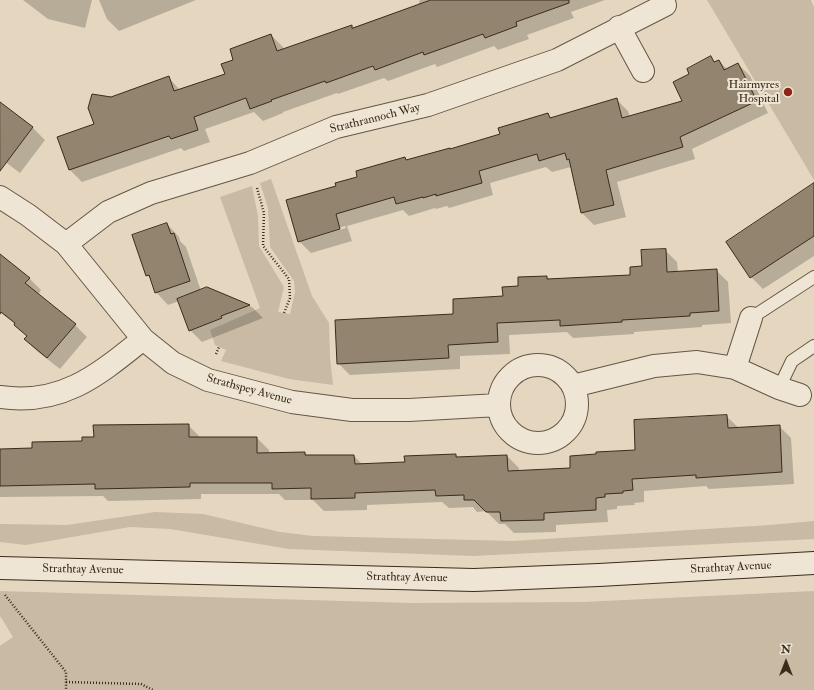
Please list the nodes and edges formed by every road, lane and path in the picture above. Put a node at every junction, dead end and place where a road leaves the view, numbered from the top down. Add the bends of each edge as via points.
1 (665, 5) dead end
2 (620, 28) junction
3 (643, 71) dead end
4 (250, 163) junction
5 (0, 197) edge
6 (66, 244) junction
7 (814, 277) edge
8 (284, 313) dead end
9 (750, 318) joint
10 (143, 339) junction
11 (814, 346) edge
12 (735, 368) junction
13 (573, 386) junction
14 (779, 388) junction
15 (800, 395) dead end
16 (0, 397) edge
17 (498, 405) junction
18 (814, 563) edge
19 (0, 568) edge
20 (5, 595) dead end
21 (66, 682) junction
22 (66, 690) edge
23 (153, 690) edge

1 - 2 street, Strathrannoch Way
2 - 3 street
2 - 4 street, Strathrannoch Way via 557,60 428,105 336,127
4 - 6 street, Strathrannoch Way via 152,193 116,208
4 - 8 path via 264,213 263,246 289,279 290,298
5 - 6 street, Strathspey Avenue
6 - 10 street, Strathspey Avenue
7 - 9 lane
9 - 12 street
10 - 16 street via 107,368 62,393 33,398
10 - 17 street, Strathspey Avenue via 173,363 208,380 292,402 352,410
11 - 14 lane via 792,361
12 - 13 street via 697,362 654,366
12 - 14 street
13 - 17 street via 565,375 554,368 541,364 528,365 506,380 500,392
13 - 17 street via 577,398 572,423 554,440 528,442 516,437 507,429
14 - 15 street
18 - 19 street, Strathtay Avenue via 474,580
20 - 21 path via 66,672
21 - 22 path
21 - 23 path via 141,684

